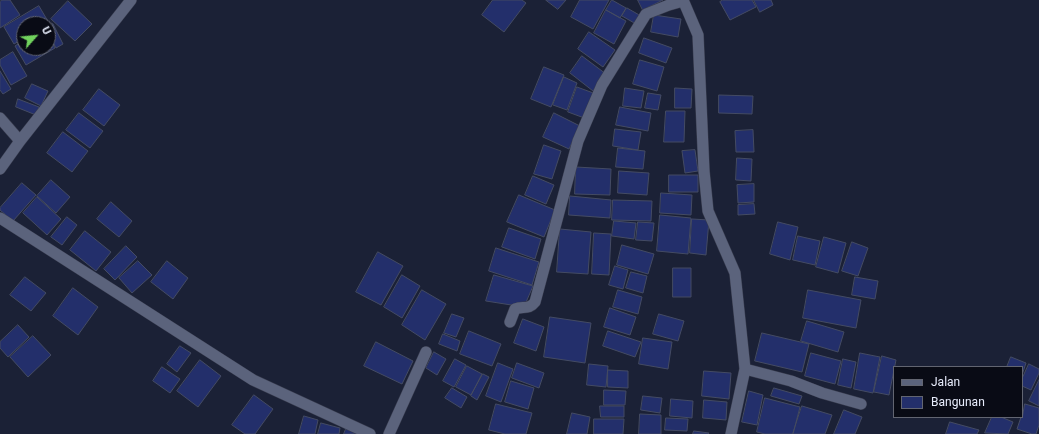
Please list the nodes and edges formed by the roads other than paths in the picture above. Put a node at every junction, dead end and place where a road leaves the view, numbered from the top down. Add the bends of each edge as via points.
1 (130, 0) edge
2 (683, 1) edge
3 (0, 118) edge
4 (20, 141) junction
5 (0, 169) edge
6 (0, 218) edge
7 (510, 322) dead end
8 (426, 352) dead end
9 (745, 369) junction
10 (861, 404) dead end
11 (370, 434) edge
12 (388, 434) edge
13 (731, 434) edge

1 - 4 street
2 - 7 street via 646,14 602,84 578,141 535,302 529,308 515,309
2 - 9 street via 698,35 708,211 735,273
3 - 4 street
4 - 5 street
6 - 11 street via 253,380
8 - 12 street
9 - 10 street
9 - 13 street

